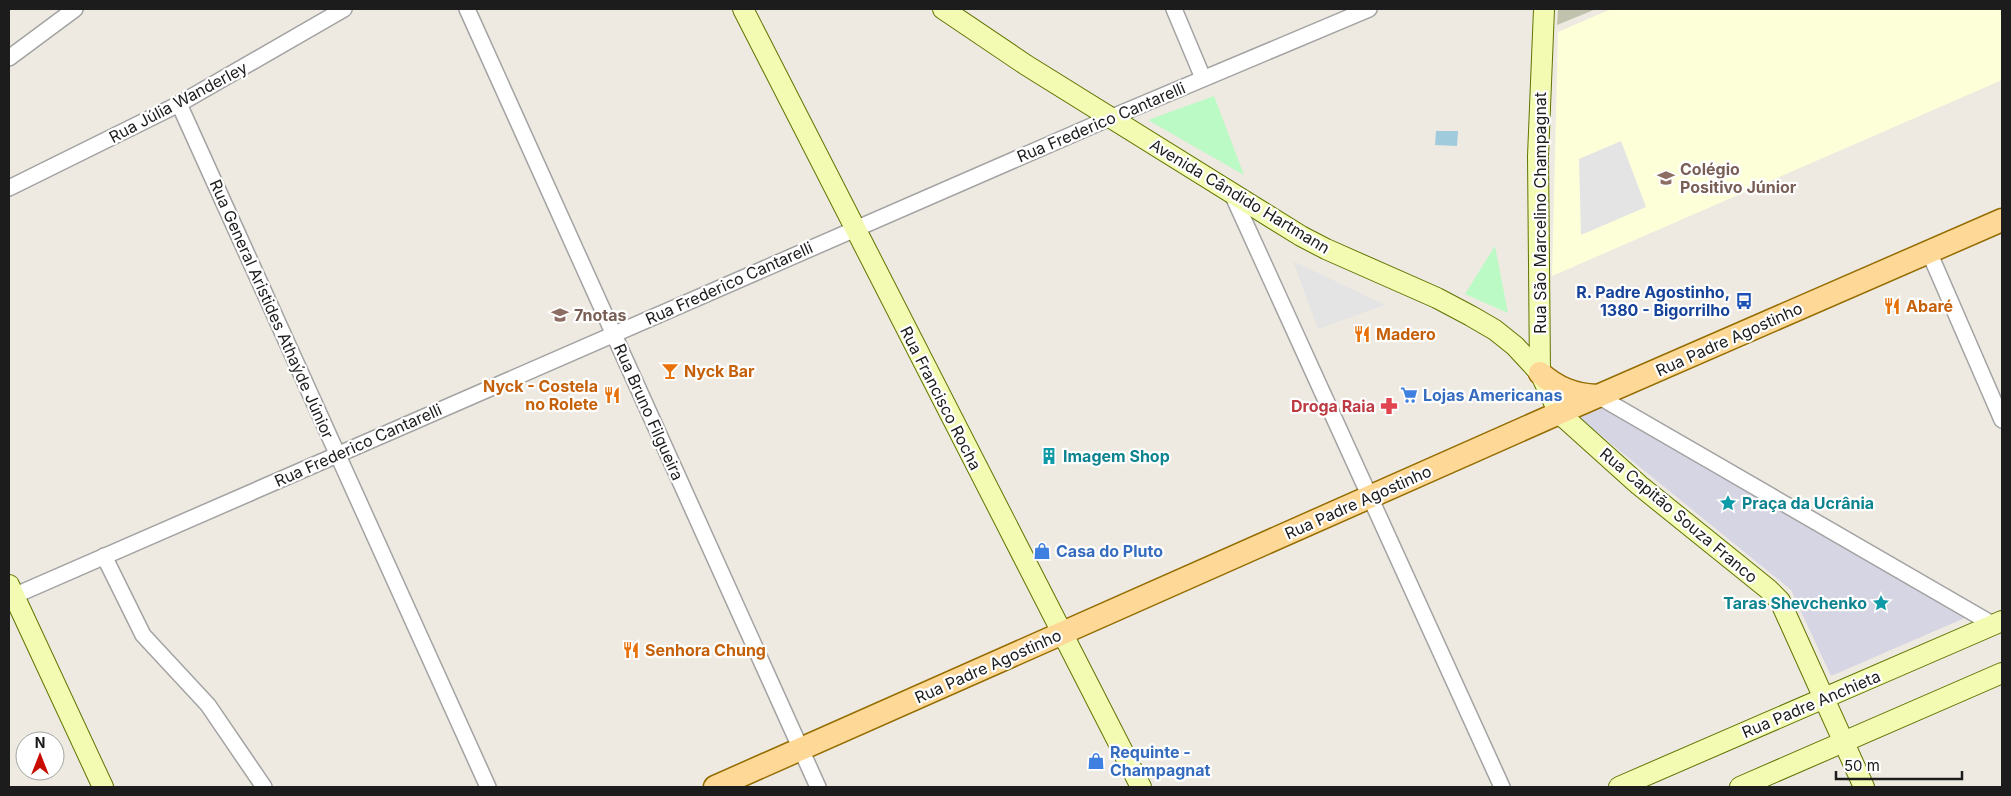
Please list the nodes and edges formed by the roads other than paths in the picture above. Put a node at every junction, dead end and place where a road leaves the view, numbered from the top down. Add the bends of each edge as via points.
1 (75, 9) edge
2 (344, 9) edge
3 (467, 9) edge
4 (742, 9) edge
5 (943, 9) edge
6 (1174, 9) edge
7 (1369, 9) edge
8 (1544, 9) edge
9 (9, 58) edge
10 (1203, 78) junction
11 (179, 104) junction
12 (1110, 118) junction
13 (9, 188) edge
14 (1232, 194) junction
15 (2002, 220) edge
16 (854, 229) junction
17 (1929, 252) junction
18 (614, 334) junction
19 (1540, 373) junction
20 (1598, 396) junction
21 (1559, 413) junction
22 (2002, 420) edge
23 (338, 454) junction
24 (1370, 497) junction
25 (104, 556) junction
26 (10, 592) edge
27 (1998, 623) edge
28 (1062, 634) junction
29 (2002, 673) edge
30 (1824, 699) junction
31 (1844, 742) junction
32 (801, 749) junction
33 (103, 787) edge
34 (264, 787) edge
35 (488, 787) edge
36 (715, 787) edge
37 (818, 787) edge
38 (1141, 787) edge
39 (1502, 787) edge
40 (1619, 787) edge
41 (1740, 787) edge
42 (1864, 787) edge

1 - 9 street
2 - 11 street, Rua Júlia Wanderley
3 - 18 street, Rua Bruno Filgueira
4 - 16 main road, Rua Francisco Rocha
5 - 12 main road, Avenida Cândido Hartmann
6 - 10 street
7 - 10 street, Rua Frederico Cantarelli
8 - 19 main road, Rua São Marcelino Champagnat via 1538,156
10 - 12 street, Rua Frederico Cantarelli
11 - 13 street, Rua Júlia Wanderley
11 - 23 street, Rua General Aristides Athaýde Júnior
12 - 14 main road, Avenida Cândido Hartmann
12 - 16 street, Rua Frederico Cantarelli
14 - 19 main road, Avenida Cândido Hartmann via 1326,249 1437,298 1496,330 1516,346
14 - 24 street
15 - 17 main road, Rua Padre Agostinho
16 - 18 street, Rua Frederico Cantarelli
16 - 28 main road, Rua Francisco Rocha
17 - 20 main road, Rua Padre Agostinho
17 - 22 street
18 - 23 street, Rua Frederico Cantarelli
18 - 32 street, Rua Bruno Filgueira
19 - 20 main road via 1550,382 1573,393
19 - 21 main road, Rua São Marcelino Champagnat
20 - 21 main road, Rua Padre Agostinho
20 - 27 street
21 - 24 main road, Rua Padre Agostinho
21 - 30 main road, Rua Capitão Souza Franco via 1639,485 1774,594 1785,610
23 - 25 street, Rua Frederico Cantarelli
23 - 35 street, Rua General Aristides Athaýde Júnior
24 - 28 main road, Rua Padre Agostinho
24 - 39 street
25 - 26 street, Rua Frederico Cantarelli
25 - 34 street via 143,635 208,705
26 - 33 main road
27 - 30 main road, Rua Padre Anchieta
28 - 32 main road, Rua Padre Agostinho
28 - 38 main road, Rua Francisco Rocha
29 - 31 main road
30 - 31 main road, Rua Capitão Souza Franco
30 - 40 main road, Rua Padre Anchieta
31 - 41 main road
31 - 42 main road, Rua Capitão Souza Franco
32 - 36 main road, Rua Padre Agostinho
32 - 37 street, Rua Bruno Filgueira

